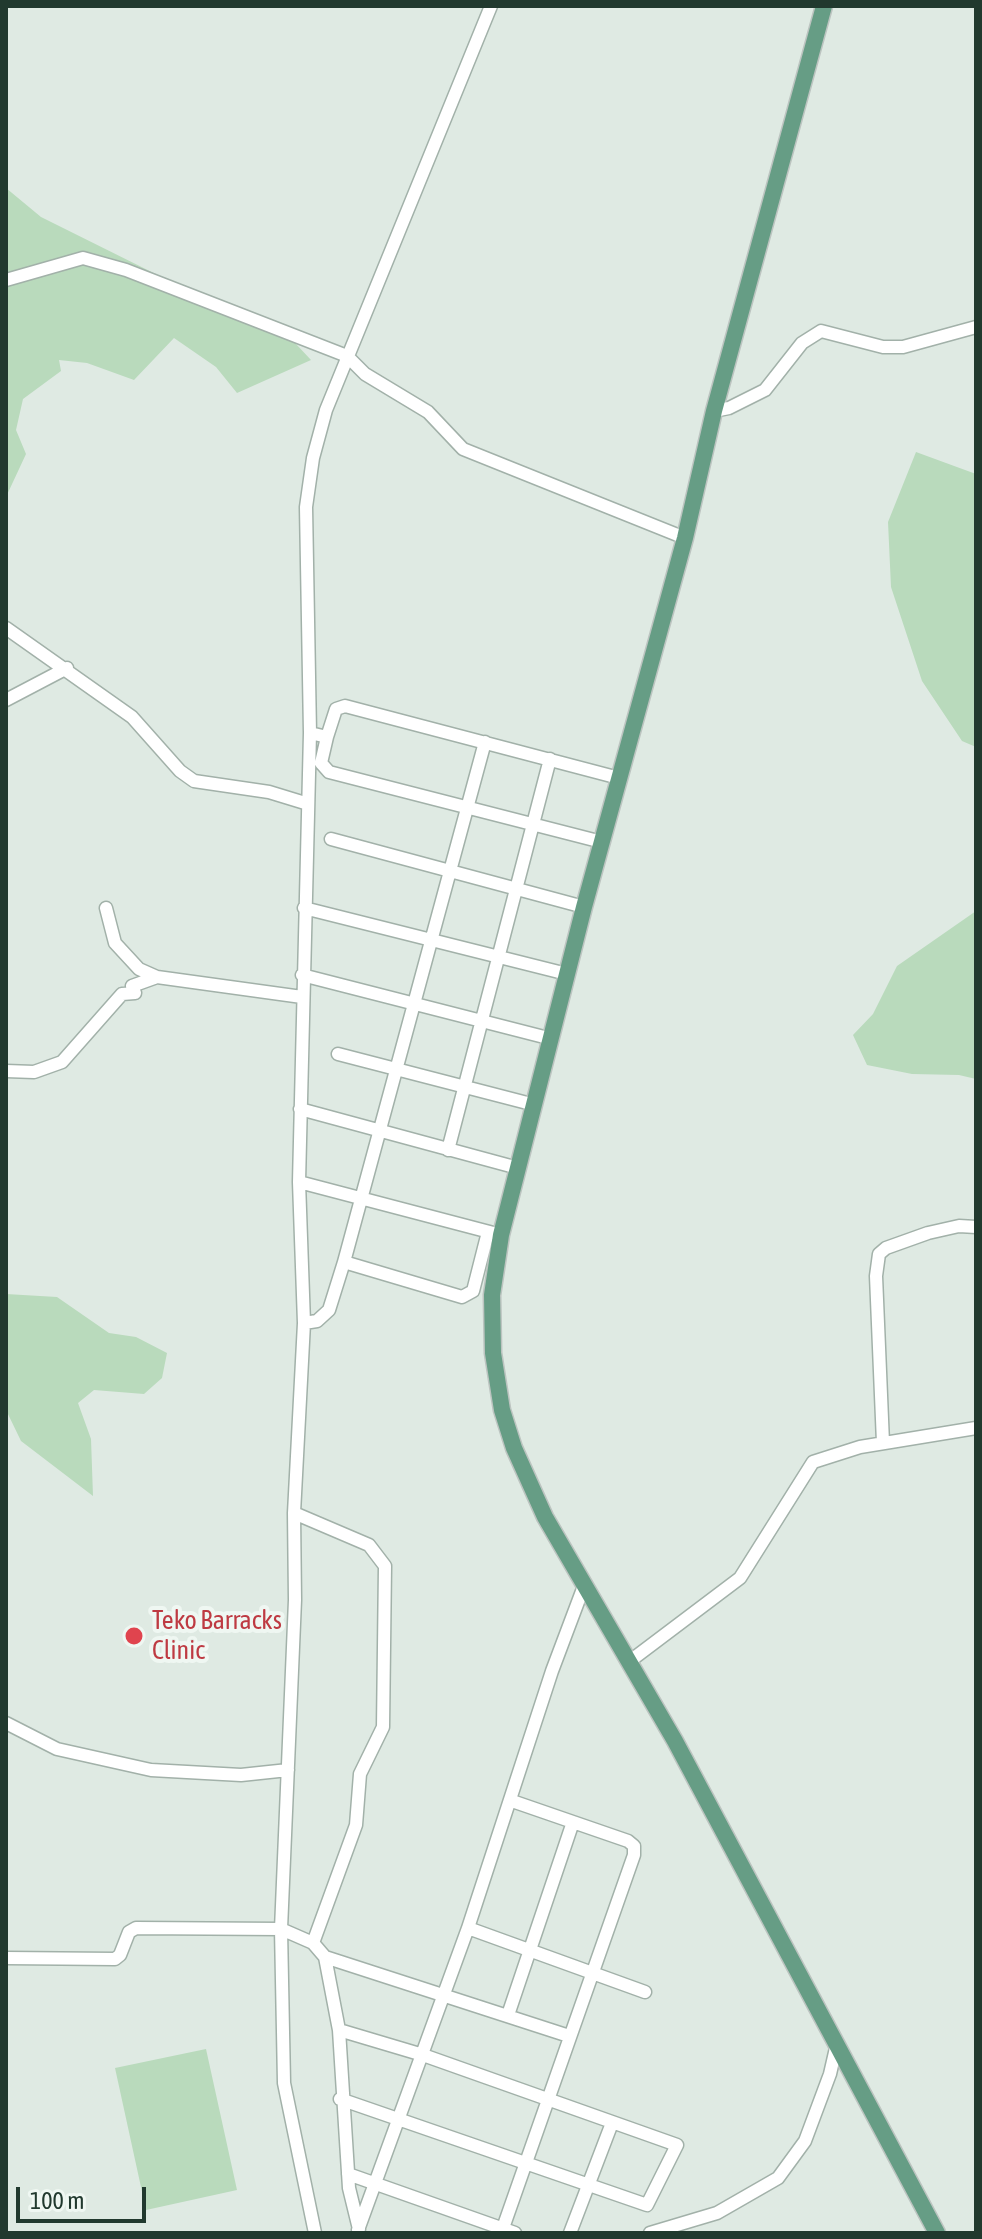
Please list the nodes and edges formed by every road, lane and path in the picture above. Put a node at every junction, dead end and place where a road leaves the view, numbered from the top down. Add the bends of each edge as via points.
1 (491, 6) edge
2 (824, 6) edge
3 (6, 280) edge
4 (976, 327) edge
5 (347, 356) junction
6 (714, 411) junction
7 (685, 538) junction
8 (6, 628) edge
9 (67, 668) junction
10 (6, 700) edge
11 (310, 733) junction
12 (327, 737) junction
13 (485, 742) junction
14 (550, 759) junction
15 (619, 778) junction
16 (305, 803) junction
17 (466, 807) junction
18 (535, 824) junction
19 (331, 839) dead end
20 (602, 842) junction
21 (447, 872) junction
22 (516, 889) junction
23 (584, 907) junction
24 (106, 908) dead end
25 (304, 908) junction
26 (430, 937) junction
27 (498, 955) junction
28 (567, 974) junction
29 (302, 975) junction
30 (157, 977) junction
31 (302, 997) junction
32 (414, 1003) junction
33 (482, 1021) junction
34 (552, 1039) junction
35 (338, 1054) dead end
36 (397, 1069) junction
37 (6, 1071) edge
38 (465, 1087) junction
39 (535, 1105) junction
40 (300, 1109) junction
41 (381, 1133) junction
42 (448, 1150) junction
43 (518, 1168) junction
44 (299, 1182) junction
45 (362, 1199) junction
46 (976, 1227) edge
47 (495, 1234) junction
48 (344, 1262) junction
49 (304, 1323) junction
50 (976, 1428) edge
51 (883, 1443) junction
52 (294, 1513) junction
53 (584, 1586) junction
54 (630, 1661) junction
55 (6, 1723) edge
56 (288, 1770) junction
57 (512, 1801) junction
58 (573, 1822) junction
59 (468, 1928) junction
60 (281, 1929) junction
61 (313, 1943) junction
62 (531, 1950) junction
63 (325, 1957) junction
64 (6, 1958) edge
65 (592, 1971) junction
66 (645, 1992) dead end
67 (444, 1994) junction
68 (508, 2015) junction
69 (339, 2030) junction
70 (569, 2036) junction
71 (836, 2048) junction
72 (423, 2055) junction
73 (340, 2099) junction
74 (548, 2101) junction
75 (399, 2120) junction
76 (612, 2123) junction
77 (526, 2163) junction
78 (348, 2174) junction
79 (376, 2183) junction
80 (590, 2186) junction
81 (358, 2231) edge
82 (509, 2231) edge
83 (315, 2233) edge
84 (570, 2233) edge
85 (650, 2233) edge
86 (937, 2233) edge

1 - 5 street
2 - 6 main road
3 - 5 street via 83,258
4 - 6 street via 903,347 821,331 802,343 765,390
5 - 7 street via 381,385 428,412 463,449
5 - 11 street via 313,458 306,507
6 - 7 main road
7 - 15 main road
8 - 9 street
9 - 10 street
9 - 16 street via 132,717 194,781
11 - 12 street
11 - 16 street
12 - 13 street via 336,709 345,706
12 - 17 street via 321,763 329,772
13 - 14 street
13 - 17 street
14 - 15 street
14 - 18 street
15 - 20 main road
16 - 25 street
17 - 18 street
17 - 21 street
18 - 20 street
18 - 22 street
19 - 21 street
20 - 23 main road
21 - 22 street
21 - 26 street
22 - 23 street
22 - 27 street
23 - 28 main road
24 - 30 street via 115,943 139,969
25 - 26 street
25 - 29 street
26 - 27 street
26 - 32 street
27 - 28 street
27 - 33 street
28 - 34 main road
29 - 31 street
29 - 32 street
30 - 31 street
30 - 37 street via 132,986 135,993 122,994 62,1062 34,1072
31 - 40 street
32 - 33 street
32 - 36 street
33 - 34 street
33 - 38 street
34 - 39 main road
35 - 36 street
36 - 38 street
36 - 41 street
38 - 39 street
38 - 42 street
39 - 43 main road
40 - 41 street
40 - 44 street
41 - 42 street
41 - 45 street
42 - 43 street
43 - 47 main road
44 - 45 street
44 - 49 street
45 - 47 street
45 - 48 street
46 - 51 street via 928,1233 879,1254
47 - 48 street via 473,1291 462,1297
47 - 53 main road via 493,1353 502,1410 545,1517
48 - 49 street via 329,1310 317,1321
49 - 52 street
50 - 51 street
51 - 54 street via 813,1462 740,1578
52 - 56 street
52 - 61 street via 369,1545 385,1566 383,1727 360,1774 356,1825
53 - 54 main road
53 - 57 street
54 - 71 main road
55 - 56 street via 57,1749 151,1770 241,1775
56 - 60 street
57 - 58 street
57 - 59 street
58 - 62 street
58 - 65 street via 634,1846
59 - 62 street
59 - 67 street
60 - 61 street
60 - 64 street via 136,1928 115,1959
60 - 83 street via 284,2083
61 - 63 street
62 - 65 street
62 - 68 street
63 - 67 street
63 - 69 street
65 - 66 street
65 - 70 street
67 - 68 street
67 - 72 street
68 - 70 street
69 - 72 street
69 - 73 street
70 - 74 street
71 - 85 street via 805,2141 778,2178 717,2213
71 - 86 main road
72 - 74 street
72 - 75 street
73 - 75 street
73 - 78 street
74 - 76 street
74 - 77 street
75 - 77 street
75 - 79 street
76 - 80 street
76 - 80 street via 677,2145 647,2205
77 - 80 street
77 - 82 street
78 - 79 street
78 - 81 street
79 - 81 street
79 - 82 street
80 - 84 street

